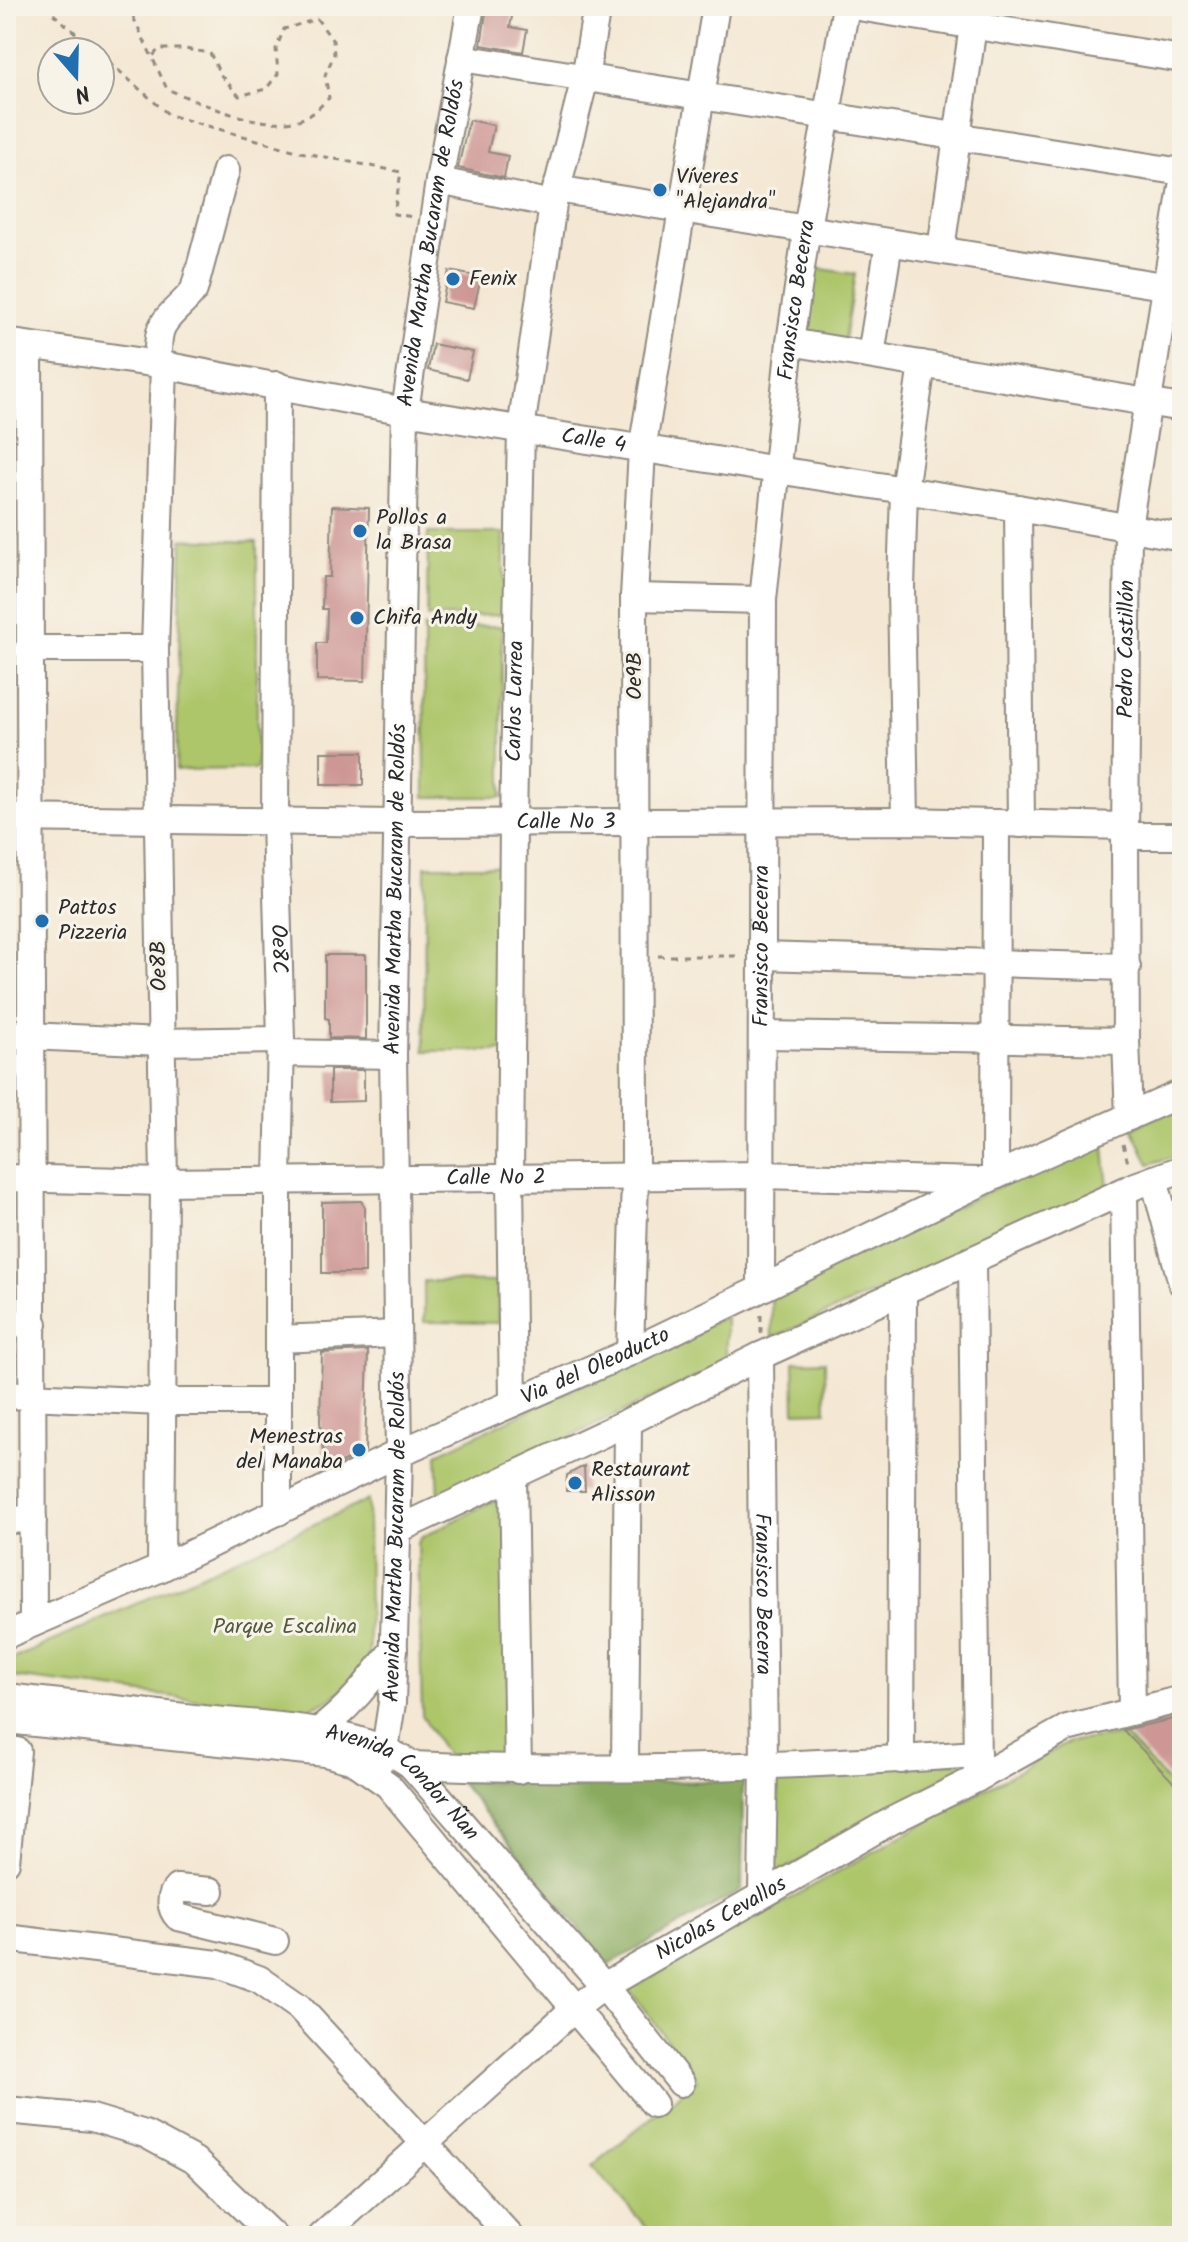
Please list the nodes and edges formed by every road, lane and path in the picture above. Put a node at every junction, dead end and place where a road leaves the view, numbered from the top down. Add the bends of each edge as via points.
1 (44, 6) edge
2 (128, 6) edge
3 (471, 6) edge
4 (597, 6) edge
5 (716, 6) edge
6 (849, 6) edge
7 (914, 11) edge
8 (973, 26) junction
9 (79, 36) edge
10 (153, 56) junction
11 (461, 58) junction
12 (1182, 59) edge
13 (116, 68) edge
14 (585, 78) junction
15 (702, 96) junction
16 (826, 116) junction
17 (956, 136) junction
18 (226, 170) dead end
19 (1182, 172) edge
20 (439, 181) junction
21 (1182, 187) edge
22 (555, 196) junction
23 (684, 208) junction
24 (433, 220) junction
25 (807, 228) junction
26 (889, 243) junction
27 (941, 249) junction
28 (1173, 288) edge
29 (790, 342) junction
30 (17, 344) edge
31 (871, 355) junction
32 (153, 364) junction
33 (922, 364) junction
34 (277, 385) junction
35 (1146, 402) junction
36 (1182, 408) edge
37 (405, 411) junction
38 (521, 430) junction
39 (642, 450) junction
40 (776, 469) junction
41 (904, 491) junction
42 (1018, 508) junction
43 (1128, 527) junction
44 (1182, 537) edge
45 (634, 597) junction
46 (763, 600) junction
47 (28, 649) junction
48 (155, 649) junction
49 (19, 818) edge
50 (158, 818) junction
51 (275, 821) junction
52 (513, 821) junction
53 (764, 821) junction
54 (905, 821) junction
55 (396, 823) junction
56 (635, 823) junction
57 (1008, 823) junction
58 (1125, 831) junction
59 (1182, 836) edge
60 (635, 956) junction
61 (762, 956) junction
62 (18, 957) edge
63 (994, 962) junction
64 (1127, 967) junction
65 (6, 1035) edge
66 (764, 1035) junction
67 (33, 1036) junction
68 (995, 1039) junction
69 (1126, 1041) junction
70 (161, 1042) junction
71 (281, 1046) junction
72 (393, 1055) junction
73 (1182, 1093) edge
74 (1123, 1120) junction
75 (1182, 1169) edge
76 (762, 1175) junction
77 (19, 1178) edge
78 (635, 1178) junction
79 (510, 1179) junction
80 (990, 1179) junction
81 (278, 1180) junction
82 (394, 1180) junction
83 (164, 1182) junction
84 (1138, 1186) junction
85 (972, 1260) junction
86 (1182, 1283) edge
87 (761, 1288) junction
88 (903, 1293) junction
89 (6, 1323) edge
90 (34, 1324) junction
91 (397, 1334) junction
92 (278, 1339) junction
93 (630, 1352) junction
94 (760, 1356) junction
95 (19, 1395) edge
96 (161, 1402) junction
97 (277, 1402) junction
98 (513, 1403) junction
99 (628, 1422) junction
100 (399, 1453) junction
101 (513, 1476) junction
102 (278, 1512) junction
103 (33, 1519) junction
104 (6, 1520) edge
105 (397, 1530) junction
106 (161, 1568) junction
107 (33, 1623) junction
108 (6, 1635) edge
109 (394, 1649) junction
110 (6, 1697) edge
111 (1182, 1699) edge
112 (1132, 1711) junction
113 (6, 1720) edge
114 (318, 1731) junction
115 (385, 1749) junction
116 (17, 1751) dead end
117 (901, 1760) junction
118 (764, 1764) junction
119 (411, 1765) junction
120 (977, 1766) junction
121 (625, 1768) junction
122 (518, 1770) junction
123 (374, 1774) junction
124 (6, 1862) edge
125 (211, 1891) dead end
126 (762, 1893) junction
127 (178, 1917) junction
128 (6, 1938) edge
129 (275, 1941) dead end
130 (173, 1958) junction
131 (604, 1986) junction
132 (576, 2007) junction
133 (681, 2083) dead end
134 (654, 2104) dead end
135 (6, 2110) edge
136 (424, 2144) junction
137 (273, 2236) edge
138 (322, 2236) edge
139 (510, 2236) edge

1 - 9 path
2 - 10 path
3 - 11 street, Avenida Martha Bucaram de Roldós
4 - 14 street, Carlos Larrea
5 - 15 street, Oe9B
6 - 7 street
6 - 16 street, Fransisco Becerra
7 - 8 street
8 - 12 street
8 - 17 street
10 - 10 path via 167,89 270,124 309,116 329,98 325,75 334,55 333,41 317,19 284,29 276,49 278,74 266,89 239,96 210,53 159,49
11 - 14 street
11 - 20 street, Avenida Martha Bucaram de Roldós
13 - 24 path via 169,115 300,152 401,172 394,214
14 - 15 street
14 - 22 street, Carlos Larrea
15 - 16 street
15 - 23 street, Oe9B
16 - 17 street
16 - 25 street, Fransisco Becerra
17 - 19 street
17 - 27 street
18 - 32 street via 194,290 163,323 146,331
20 - 22 street
20 - 24 street, Avenida Martha Bucaram de Roldós
21 - 28 street, Pedro Castillón
22 - 23 street
22 - 38 street, Carlos Larrea
23 - 25 street
23 - 39 street, Oe9B
24 - 37 street, Avenida Martha Bucaram de Roldós
25 - 26 street
25 - 29 street, Fransisco Becerra
26 - 27 street
26 - 31 street
27 - 28 street
28 - 35 street, Pedro Castillón
29 - 31 street
29 - 40 street, Fransisco Becerra
30 - 32 street, Calle 4
30 - 47 street
31 - 33 street
32 - 34 street, Calle 4
32 - 48 street, Oe8B
33 - 35 street
33 - 41 street
34 - 37 street, Calle 4
34 - 51 street, Oe8C
35 - 36 street
35 - 43 street, Pedro Castillón
37 - 38 street, Calle 4
37 - 55 street, Avenida Martha Bucaram de Roldós
38 - 39 street, Calle 4
38 - 52 street, Carlos Larrea
39 - 40 street, Calle 4
39 - 45 street, Oe9B
40 - 41 street, Calle 4
40 - 46 street, Fransisco Becerra
41 - 42 street, Calle 4
41 - 54 street
42 - 43 street, Calle 4
42 - 57 street
43 - 44 street, Calle 4
43 - 58 street, Pedro Castillón
45 - 46 street
45 - 56 street, Oe9B
46 - 53 street, Fransisco Becerra
47 - 48 street
47 - 49 street
48 - 50 street, Oe8B
49 - 50 street, Calle No 3
49 - 62 street
50 - 51 street, Calle No 3
50 - 70 street, Oe8B
51 - 55 street, Calle No 3
51 - 71 street, Oe8C
52 - 55 street, Calle No 3
52 - 56 street, Calle No 3
52 - 79 street, Carlos Larrea
53 - 54 street, Calle No 3
53 - 56 street, Calle No 3
53 - 61 street, Fransisco Becerra
54 - 57 street, Calle No 3
55 - 72 street, Avenida Martha Bucaram de Roldós
56 - 60 street, Oe9B
57 - 58 street, Calle No 3
57 - 63 street
58 - 59 street, Calle No 3
58 - 64 street, Pedro Castillón
60 - 61 path
60 - 78 street, Oe9B
61 - 63 street
61 - 66 street, Fransisco Becerra
62 - 67 street
63 - 64 street
63 - 68 street
64 - 69 street, Pedro Castillón
65 - 67 street
66 - 68 street
66 - 76 street, Fransisco Becerra
67 - 70 street
67 - 77 street
68 - 69 street
68 - 80 street
69 - 74 street, Pedro Castillón
70 - 71 street
70 - 83 street, Oe8B
71 - 72 street
71 - 81 street, Oe8C
72 - 82 street, Avenida Martha Bucaram de Roldós
73 - 74 street, Via del Oleoducto
74 - 80 street, Via del Oleoducto
74 - 84 path
75 - 84 street
76 - 78 street, Calle No 2
76 - 80 street, Calle No 2
76 - 87 street, Fransisco Becerra
77 - 83 street, Calle No 2
77 - 90 street
78 - 79 street, Calle No 2
78 - 93 street, Oe9B
79 - 82 street, Calle No 2
79 - 98 street, Carlos Larrea
80 - 87 street, Via del Oleoducto
81 - 82 street, Calle No 2
81 - 83 street, Calle No 2
81 - 92 street, Oe8C
82 - 91 street, Avenida Martha Bucaram de Roldós
83 - 96 street, Oe8B
84 - 85 street
84 - 86 street
84 - 112 street
85 - 88 street
85 - 120 street
87 - 93 street, Via del Oleoducto
87 - 94 path
88 - 94 street
88 - 117 street
89 - 90 street
90 - 95 street
91 - 92 street
91 - 100 street, Avenida Martha Bucaram de Roldós
92 - 97 street, Oe8C
93 - 98 street, Via del Oleoducto
94 - 99 street
94 - 118 street, Fransisco Becerra
95 - 96 street
95 - 103 street
96 - 97 street
96 - 106 street, Oe8B
97 - 102 street, Oe8C
98 - 100 street, Via del Oleoducto
99 - 101 street
99 - 121 street
100 - 102 street, Via del Oleoducto
100 - 105 street, Avenida Martha Bucaram de Roldós
101 - 105 street
101 - 122 street
102 - 106 street, Via del Oleoducto
103 - 104 street
103 - 107 street
105 - 109 street, Avenida Martha Bucaram de Roldós
106 - 107 street, Via del Oleoducto
107 - 108 street, Via del Oleoducto
109 - 114 street via 364,1689
109 - 115 street, Avenida Martha Bucaram de Roldós
110 - 114 street, Avenida Condor Ñan
111 - 112 street, Nicolas Cevallos
112 - 120 street, Nicolas Cevallos via 1067,1728
113 - 123 street, Avenida Condor Ñan via 296,1748 354,1761
114 - 115 street, Avenida Condor Ñan
115 - 119 street, Avenida Condor Ñan
115 - 123 street, Avenida Martha Bucaram de Roldós
116 - 124 street
117 - 118 street
117 - 120 street
118 - 121 street
118 - 126 street, Fransisco Becerra
119 - 122 street
119 - 131 street, Avenida Condor Ñan
120 - 126 street, Nicolas Cevallos
121 - 122 street
123 - 132 street, Avenida Condor Ñan
125 - 127 street via 174,1889 172,1906
126 - 131 street, Nicolas Cevallos
127 - 129 street
127 - 130 street
128 - 130 street
130 - 136 street via 218,1964 259,1979 299,2007
131 - 132 street, Nicolas Cevallos
131 - 133 street, Avenida Condor Ñan
132 - 134 street, Avenida Condor Ñan
132 - 136 street, Nicolas Cevallos
135 - 137 street via 92,2118 145,2134 195,2161
136 - 138 street, Nicolas Cevallos
136 - 139 street

